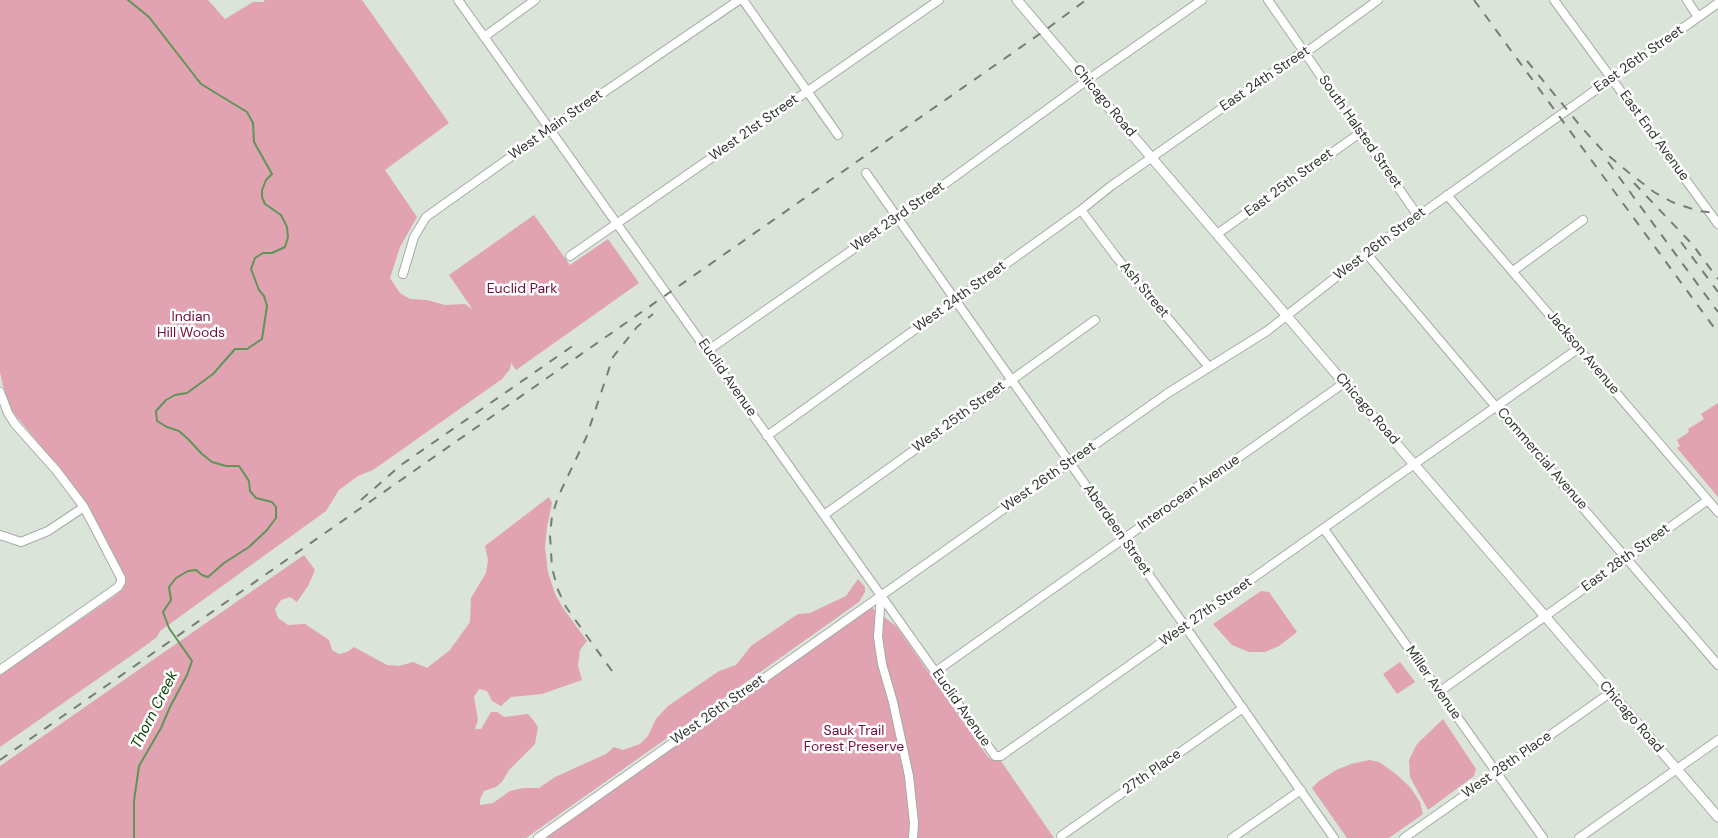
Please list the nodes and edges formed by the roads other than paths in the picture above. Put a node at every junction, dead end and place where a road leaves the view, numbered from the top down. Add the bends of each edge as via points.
1 (458, 0) edge
2 (535, 0) edge
3 (739, 0) edge
4 (743, 0) edge
5 (939, 0) edge
6 (1017, 0) edge
7 (1202, 0) edge
8 (1268, 0) edge
9 (1378, 0) edge
10 (1554, 0) edge
11 (1687, 0) edge
12 (1718, 3) edge
13 (1698, 17) junction
14 (484, 37) junction
15 (1304, 52) junction
16 (1611, 79) junction
17 (1086, 80) junction
18 (807, 90) junction
19 (1559, 115) joint
20 (550, 130) junction
21 (1360, 133) junction
22 (838, 135) dead end
23 (1152, 158) junction
24 (866, 172) dead end
25 (1447, 195) junction
26 (1081, 210) junction
27 (1418, 216) junction
28 (898, 218) junction
29 (1583, 220) dead end
30 (617, 224) junction
31 (1718, 224) edge
32 (1217, 234) junction
33 (1366, 252) junction
34 (570, 256) dead end
35 (1513, 271) junction
36 (403, 274) dead end
37 (955, 300) junction
38 (1286, 315) junction
39 (1095, 320) dead end
40 (1579, 348) junction
41 (707, 351) junction
42 (1209, 367) junction
43 (1012, 380) junction
44 (1344, 383) junction
45 (0, 392) edge
46 (1496, 407) junction
47 (767, 436) junction
48 (1070, 462) junction
49 (1415, 465) junction
50 (1708, 500) junction
51 (84, 508) junction
52 (1718, 512) edge
53 (824, 515) junction
54 (1324, 529) junction
55 (0, 535) edge
56 (1124, 539) junction
57 (1627, 558) junction
58 (880, 595) junction
59 (1545, 617) junction
60 (1185, 626) junction
61 (1718, 665) edge
62 (0, 670) edge
63 (936, 672) junction
64 (1439, 692) junction
65 (1610, 693) junction
66 (1243, 708) junction
67 (1718, 740) edge
68 (995, 756) joint
69 (1677, 769) junction
70 (1497, 773) junction
71 (1301, 790) junction
72 (1718, 818) edge
73 (1061, 836) dead end
74 (538, 838) edge
75 (913, 838) edge
76 (1232, 838) edge
77 (1334, 838) edge
78 (1404, 838) edge
79 (1543, 838) edge
80 (1579, 838) edge

1 - 14 street, Euclid Avenue
2 - 14 street
3 - 20 street, West Main Street
4 - 18 street
5 - 18 street, West 21st Street
6 - 17 main road, Chicago Road
7 - 17 street, West 23rd Street
8 - 15 street, South Halsted Street
9 - 15 street, East 24th Street
10 - 16 street, East End Avenue
11 - 13 street
12 - 13 street, East 26th Street
13 - 16 street, East 26th Street
14 - 20 street, Euclid Avenue
15 - 21 street, South Halsted Street
15 - 23 street, East 24th Street
16 - 19 street, East 26th Street
16 - 31 street, East End Avenue
17 - 23 main road, Chicago Road
17 - 28 street, West 23rd Street
18 - 22 street
18 - 30 street, West 21st Street
19 - 25 street, West 26th Street
20 - 30 street, Euclid Avenue
20 - 36 street, West Main Street via 426,217 414,236
21 - 27 street, South Halsted Street
21 - 32 street, East 25th Street
23 - 26 street, West 24th Street
23 - 32 main road, Chicago Road
24 - 28 street, Aberdeen Street
25 - 27 street, West 26th Street
25 - 35 street, Jackson Avenue
26 - 37 street, West 24th Street
26 - 42 street, Ash Street
27 - 33 street, West 26th Street
28 - 37 street, Aberdeen Street
28 - 41 street, West 23rd Street
29 - 35 street
30 - 34 street, West 21st Street
30 - 41 street, Euclid Avenue
32 - 38 main road, Chicago Road
33 - 38 street, West 26th Street
33 - 46 street, Commercial Avenue
35 - 40 street, Jackson Avenue
37 - 43 street, Aberdeen Street
37 - 47 street, West 24th Street
38 - 42 street, West 26th Street via 1248,344
38 - 44 main road, Chicago Road
39 - 43 street, West 25th Street
40 - 46 street, West 27th Street
40 - 50 street, Jackson Avenue
41 - 47 street, Euclid Avenue
42 - 48 street, West 26th Street
43 - 48 street, Aberdeen Street
43 - 53 street, West 25th Street
44 - 49 main road, Chicago Road
44 - 56 street, Interocean Avenue
45 - 51 street via 15,424
46 - 49 street, West 27th Street
46 - 57 street, Commercial Avenue
47 - 53 street, Euclid Avenue
48 - 56 street, Aberdeen Street
48 - 58 street, West 26th Street
49 - 54 street, West 27th Street
49 - 59 main road, Chicago Road
50 - 52 street, Jackson Avenue
50 - 57 street, East 28th Street
51 - 55 street via 48,531 21,542
51 - 62 street via 121,582
53 - 58 street, Euclid Avenue
54 - 60 street, West 27th Street
54 - 64 street, Miller Avenue
56 - 60 street, Aberdeen Street
56 - 63 street, Interocean Avenue
57 - 59 street, East 28th Street
57 - 61 street, Commercial Avenue
58 - 63 street, Euclid Avenue
58 - 74 street, West 26th Street
58 - 75 street via 878,637 909,776
59 - 64 street, East 28th Street
59 - 65 main road, Chicago Road
60 - 66 street, Aberdeen Street
60 - 68 street, West 27th Street via 1001,756
63 - 68 street, Euclid Avenue
64 - 70 street, Miller Avenue
65 - 69 main road, Chicago Road
65 - 70 street, West 28th Place
66 - 71 street, Aberdeen Street
66 - 73 street, 27th Place
67 - 69 street
69 - 72 main road, Chicago Road
69 - 80 street
70 - 78 street, West 28th Place
70 - 79 street, Miller Avenue
71 - 76 street
71 - 77 street, Aberdeen Street

